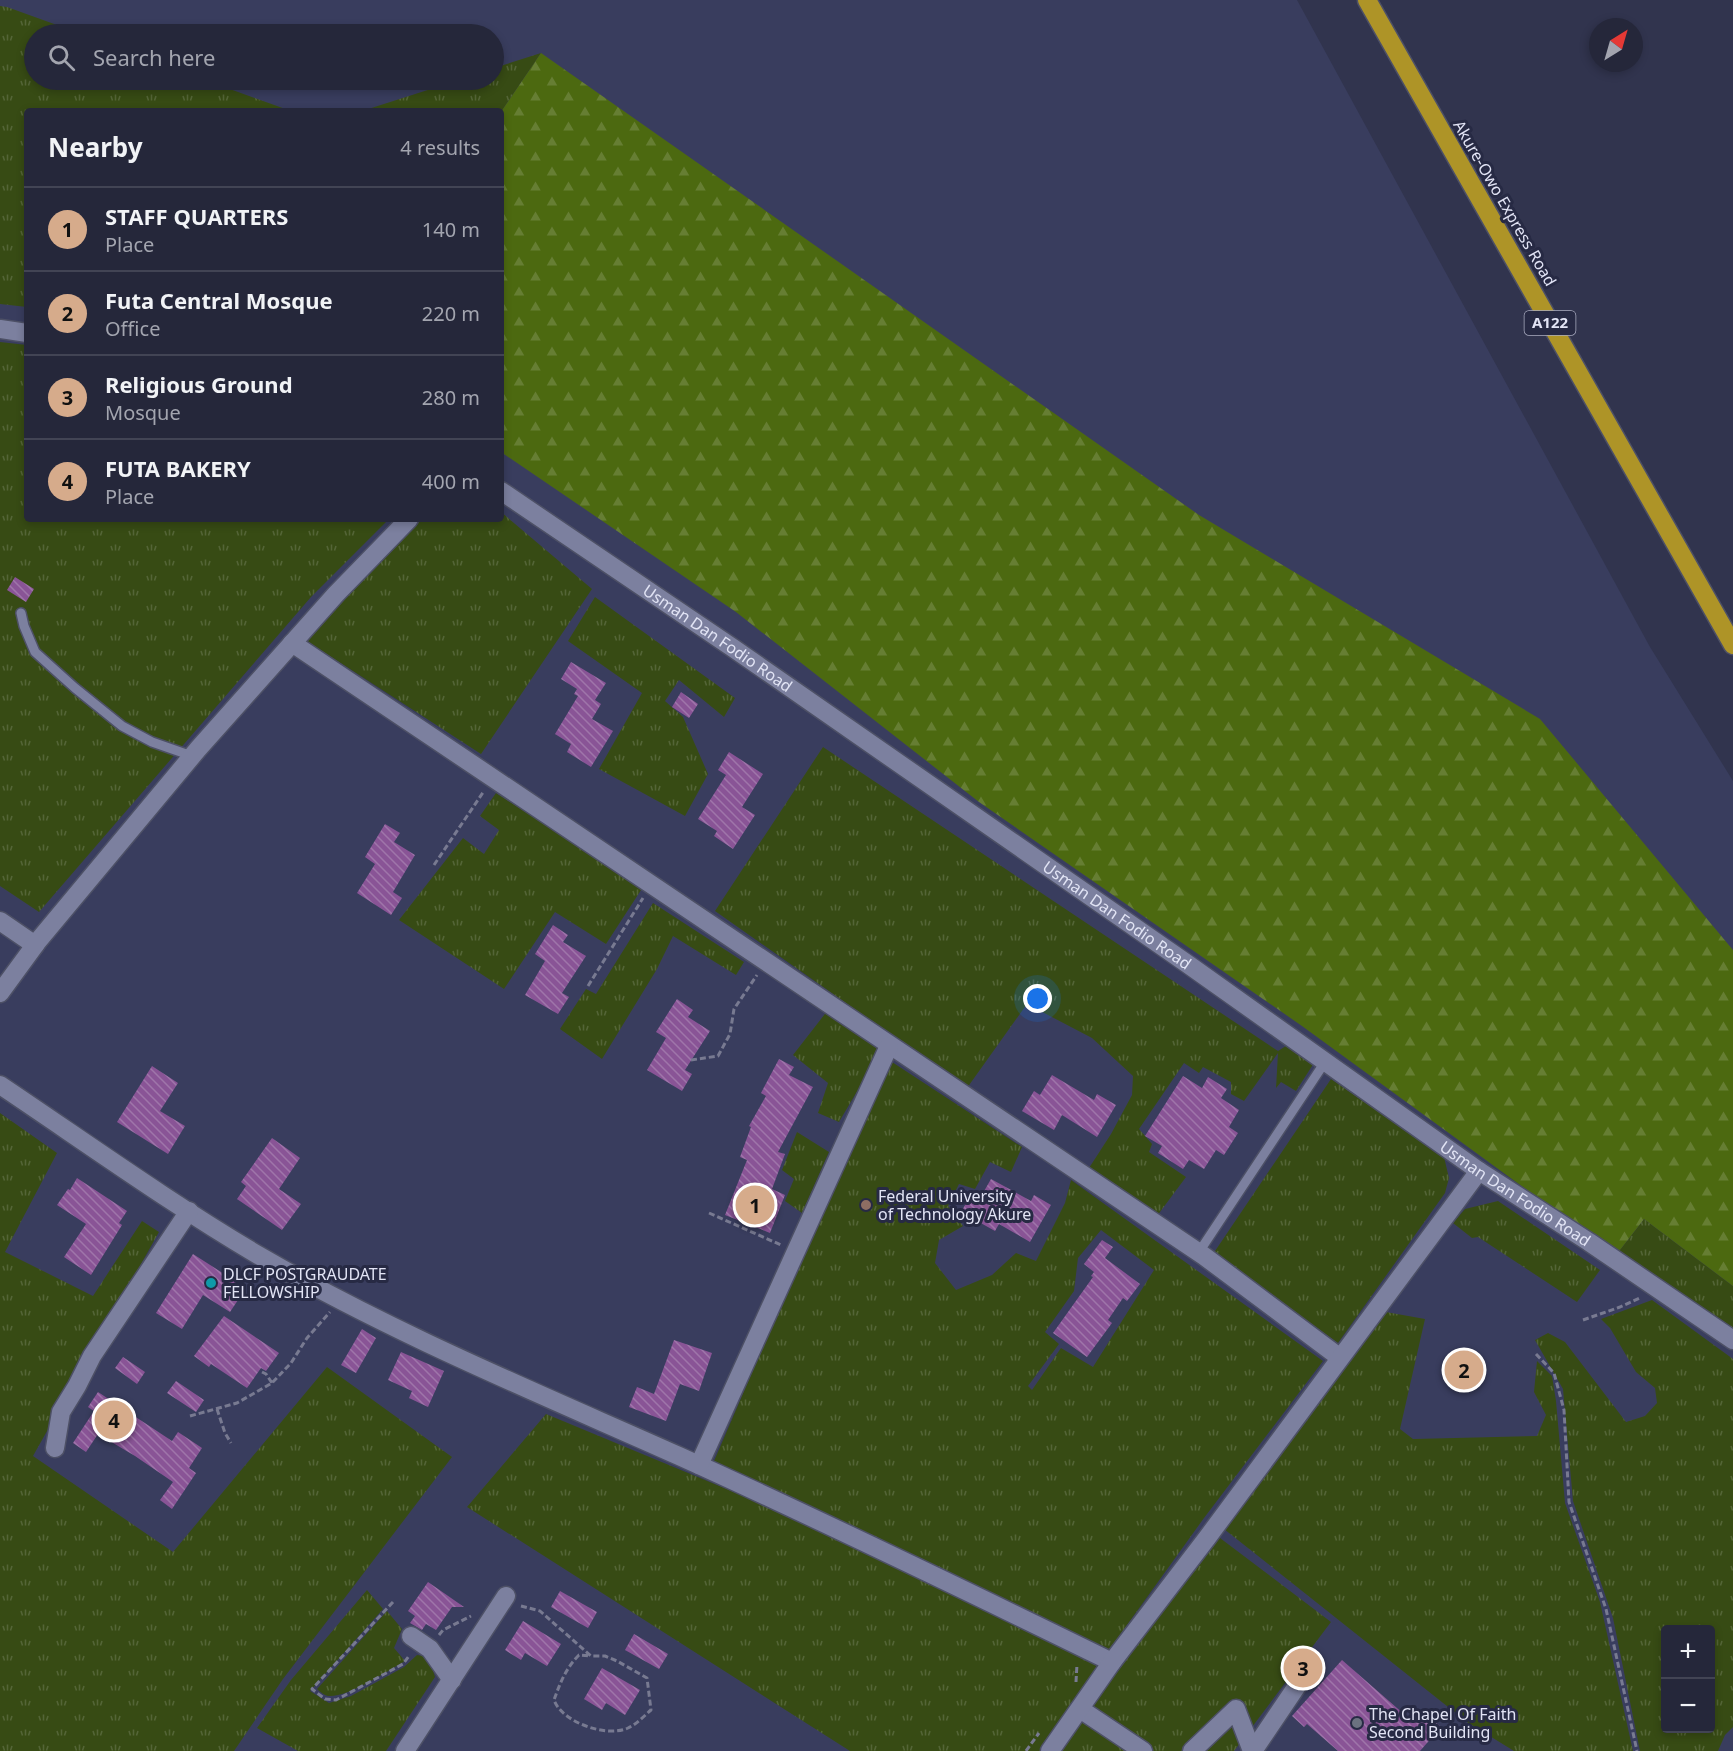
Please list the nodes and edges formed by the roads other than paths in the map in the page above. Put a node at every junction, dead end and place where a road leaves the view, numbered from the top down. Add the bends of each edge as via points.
1 (1367, 0) edge
2 (0, 329) edge
3 (24, 333) edge
4 (504, 493) edge
5 (406, 522) edge
6 (21, 613) dead end
7 (292, 643) junction
8 (1733, 645) edge
9 (192, 756) junction
10 (0, 921) edge
11 (35, 945) junction
12 (0, 993) edge
13 (889, 1046) junction
14 (1325, 1062) junction
15 (0, 1085) edge
16 (1479, 1171) junction
17 (189, 1212) junction
18 (1199, 1252) junction
19 (1733, 1340) edge
20 (1339, 1357) junction
21 (55, 1448) dead end
22 (699, 1465) junction
23 (506, 1596) road end
24 (411, 1635) dead end
25 (1112, 1662) junction
26 (1305, 1674) dead end
27 (452, 1680) junction
28 (1080, 1709) junction
29 (405, 1751) edge
30 (1050, 1751) edge
31 (1143, 1751) edge
32 (1192, 1751) edge
33 (1253, 1751) edge

1 - 8 highway, Akure-Owo Express Road / A122
2 - 3 street
4 - 14 street, Usman Dan Fodio Road via 733,648
5 - 7 street
6 - 9 lane via 35,652 75,688 122,726
7 - 9 street
7 - 13 street
9 - 11 street
10 - 11 street
11 - 12 street
13 - 18 street
13 - 22 street
14 - 16 street, Usman Dan Fodio Road
14 - 18 lane
15 - 17 street
16 - 19 street, Usman Dan Fodio Road
16 - 20 street
17 - 21 street via 92,1356 60,1412
17 - 22 street via 259,1256 341,1299
18 - 20 street
20 - 25 street
22 - 25 street
23 - 27 street
24 - 27 street via 430,1649
25 - 28 street
26 - 33 street
27 - 29 street
28 - 30 street
28 - 31 street
32 - 33 street via 1236,1709

